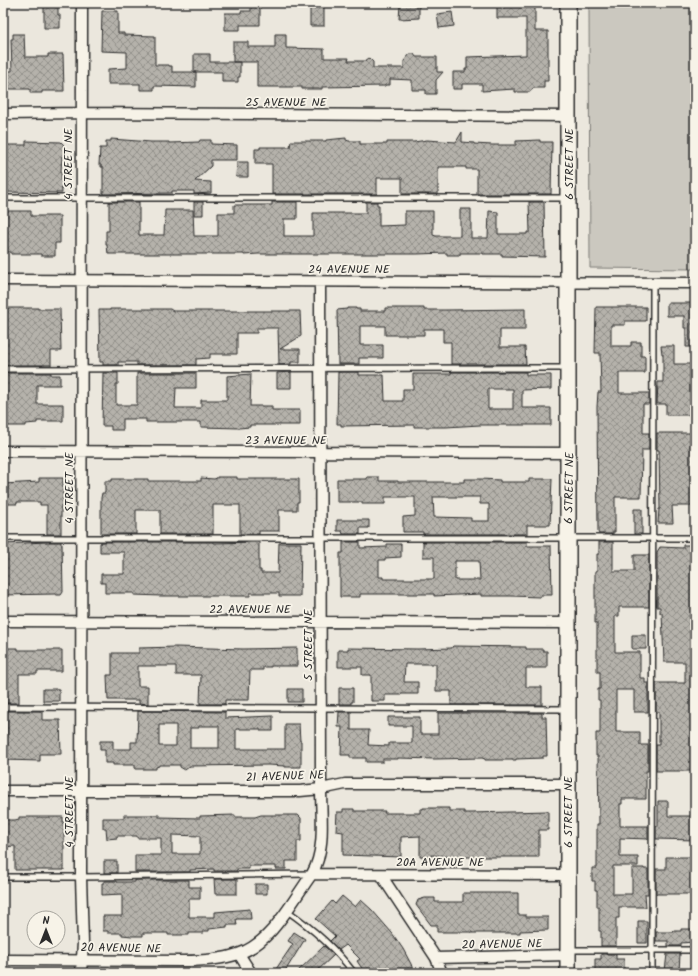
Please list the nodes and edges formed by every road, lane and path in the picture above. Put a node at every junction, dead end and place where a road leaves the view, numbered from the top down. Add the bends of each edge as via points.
1 (82, 3) edge
2 (568, 3) edge
3 (81, 113) junction
4 (3, 114) edge
5 (569, 116) junction
6 (3, 198) edge
7 (82, 198) junction
8 (569, 198) junction
9 (3, 280) edge
10 (82, 280) junction
11 (320, 282) junction
12 (568, 283) junction
13 (653, 283) junction
14 (695, 283) edge
15 (320, 368) junction
16 (569, 368) junction
17 (3, 369) edge
18 (81, 369) junction
19 (3, 451) edge
20 (82, 451) junction
21 (320, 453) junction
22 (569, 453) junction
23 (82, 537) junction
24 (3, 538) edge
25 (320, 538) junction
26 (652, 538) junction
27 (695, 538) edge
28 (568, 539) junction
29 (3, 621) edge
30 (82, 621) junction
31 (320, 622) junction
32 (568, 623) junction
33 (3, 707) edge
34 (82, 707) junction
35 (321, 708) junction
36 (568, 709) junction
37 (568, 784) junction
38 (321, 789) junction
39 (3, 791) edge
40 (82, 791) junction
41 (312, 874) junction
42 (381, 875) junction
43 (568, 875) junction
44 (3, 877) edge
45 (82, 877) junction
46 (286, 910) junction
47 (652, 950) junction
48 (695, 950) edge
49 (568, 953) junction
50 (239, 954) junction
51 (436, 958) junction
52 (3, 960) edge
53 (82, 960) junction
54 (81, 973) edge
55 (251, 973) edge
56 (354, 973) edge
57 (442, 973) edge
58 (568, 973) edge
59 (652, 973) edge

1 - 3 street, 4 STREET NE
2 - 5 street, 6 STREET NE
3 - 4 street, 25 AVENUE NE
3 - 5 street, 25 AVENUE NE
3 - 7 street, 4 STREET NE
5 - 8 street, 6 STREET NE
6 - 7 lane
7 - 8 lane
7 - 10 street, 4 STREET NE
8 - 12 street, 6 STREET NE
9 - 10 street, 24 AVENUE NE
10 - 11 street, 24 AVENUE NE
10 - 18 street, 4 STREET NE
11 - 12 street, 24 AVENUE NE
11 - 15 street, 5 STREET NE
12 - 13 street, 24 AVENUE NE
12 - 16 street, 6 STREET NE
13 - 14 street, 24 AVENUE NE
13 - 26 lane
15 - 16 lane
15 - 18 lane
15 - 21 street, 5 STREET NE
16 - 22 street, 6 STREET NE
17 - 18 lane
18 - 20 street, 4 STREET NE
19 - 20 street, 23 AVENUE NE
20 - 21 street, 23 AVENUE NE
20 - 23 street, 4 STREET NE
21 - 22 street, 23 AVENUE NE
21 - 25 street, 5 STREET NE
22 - 28 street, 6 STREET NE
23 - 24 lane
23 - 25 lane
23 - 30 street, 4 STREET NE
25 - 28 lane
25 - 31 street, 5 STREET NE
26 - 27 lane
26 - 28 lane
26 - 47 lane
28 - 32 street, 6 STREET NE
29 - 30 street, 22 AVENUE NE
30 - 31 street, 22 AVENUE NE
30 - 34 street, 4 STREET NE
31 - 32 street, 22 AVENUE NE
31 - 35 street, 5 STREET NE
32 - 36 street, 6 STREET NE
33 - 34 lane
34 - 35 lane
34 - 40 street, 4 STREET NE
35 - 36 lane
35 - 38 street, 5 STREET NE
36 - 37 street, 6 STREET NE
37 - 38 street, 21 AVENUE NE via 345,784
37 - 43 street, 6 STREET NE
38 - 40 street, 21 AVENUE NE
38 - 41 street, 5 STREET NE via 320,850
39 - 40 street, 21 AVENUE NE
40 - 45 street, 4 STREET NE
41 - 42 street, 20A AVENUE NE
41 - 45 lane
41 - 46 street, 5 STREET NE
42 - 43 street, 20A AVENUE NE
42 - 51 street
43 - 49 street, 6 STREET NE
44 - 45 lane
45 - 53 street, 4 STREET NE
46 - 50 street, 5 STREET NE via 266,936
46 - 56 lane via 319,935
47 - 48 lane
47 - 49 lane
47 - 59 lane
49 - 51 street, 20 AVENUE NE
49 - 58 street, 6 STREET NE
50 - 53 street, 20 AVENUE NE via 183,961
50 - 55 street
51 - 57 street
52 - 53 street, 20 AVENUE NE
53 - 54 street, 4 STREET NE

